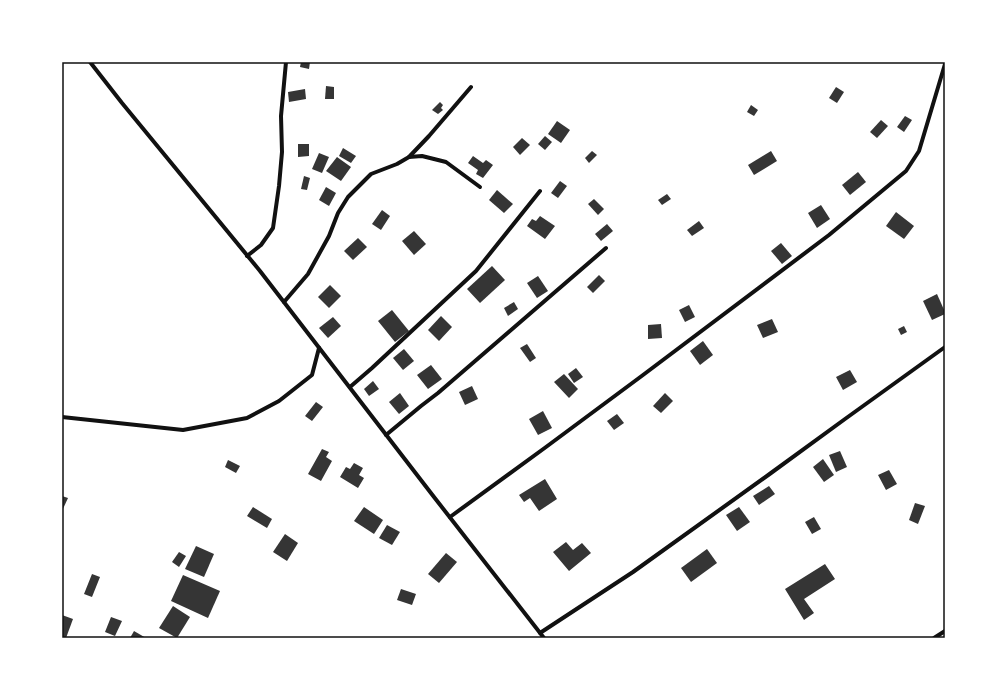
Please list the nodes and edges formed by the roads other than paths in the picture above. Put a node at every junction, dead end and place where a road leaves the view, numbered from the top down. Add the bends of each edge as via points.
1 (90, 62) edge
2 (286, 62) edge
3 (945, 64) edge
4 (471, 87) dead end
5 (409, 157) junction
6 (480, 187) dead end
7 (540, 191) dead end
8 (606, 248) dead end
9 (247, 256) junction
10 (284, 302) junction
11 (945, 347) edge
12 (319, 348) junction
13 (350, 387) junction
14 (62, 417) edge
15 (386, 435) junction
16 (450, 517) junction
17 (945, 631) edge
18 (540, 633) junction
19 (544, 638) edge
20 (934, 638) edge

1 - 9 street
2 - 9 street via 281,116 282,152 273,228 261,245
3 - 16 street via 919,151 906,170 829,235
4 - 5 street
5 - 6 street via 422,156 446,162
5 - 10 street via 371,174 348,197 308,274
7 - 13 street via 476,272
8 - 15 street
9 - 10 street
10 - 12 street
11 - 18 street via 633,572
12 - 13 street
12 - 14 street via 312,375 279,401 247,418 183,430
13 - 15 street
15 - 16 street
16 - 18 street
17 - 20 street
18 - 19 street

